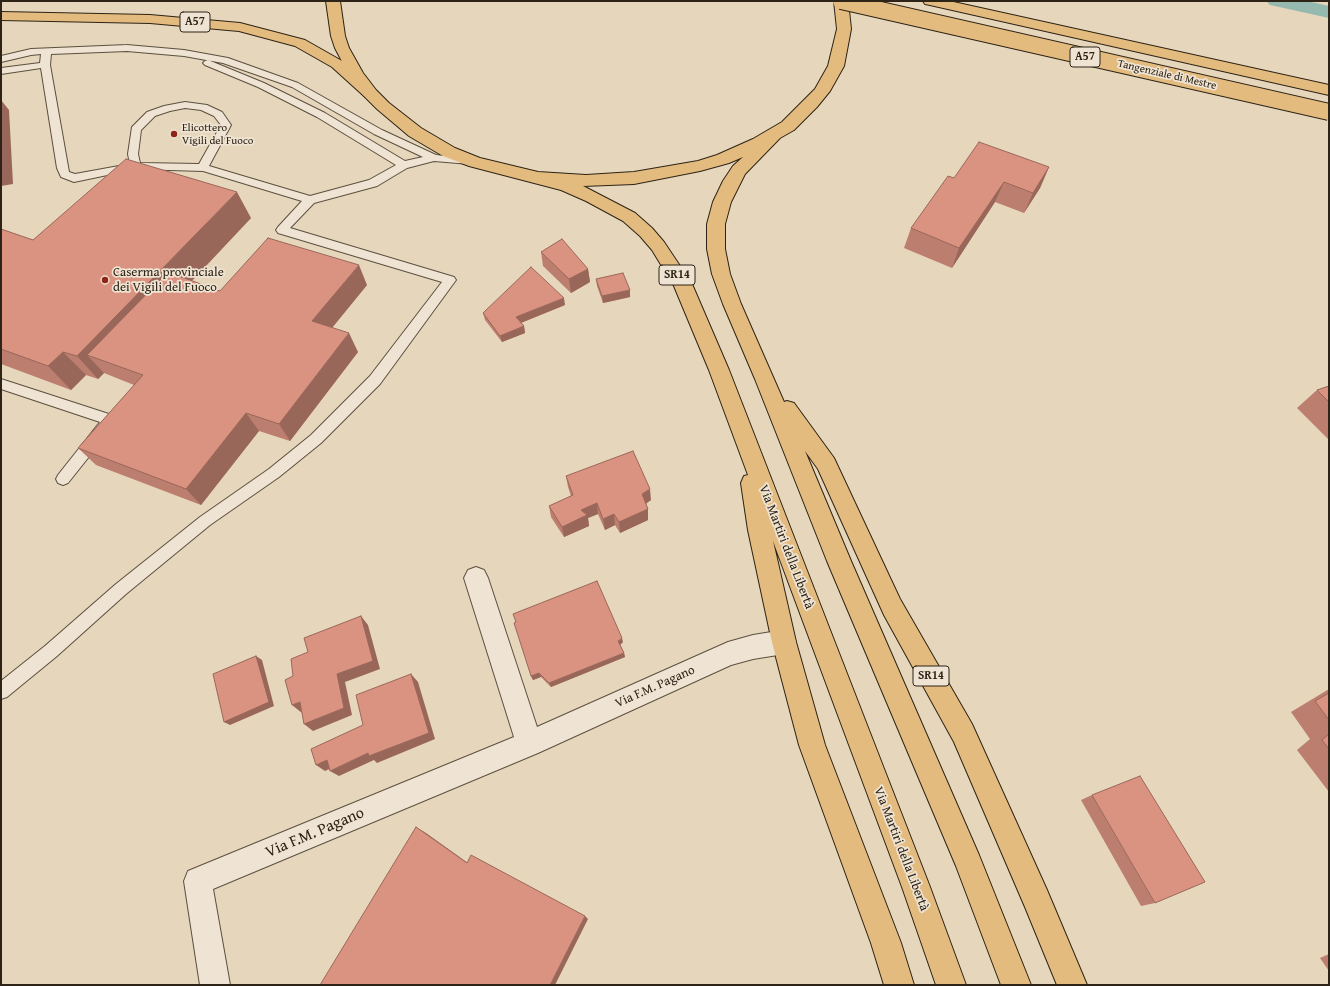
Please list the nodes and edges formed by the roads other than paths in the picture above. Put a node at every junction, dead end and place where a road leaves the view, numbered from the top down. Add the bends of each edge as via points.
1 (333, 1) edge
2 (841, 1) edge
3 (930, 1) edge
4 (1, 16) edge
5 (46, 52) junction
6 (184, 53) junction
7 (1, 59) edge
8 (45, 65) junction
9 (1, 70) edge
10 (1329, 90) edge
11 (370, 93) junction
12 (1329, 112) edge
13 (773, 136) junction
14 (434, 158) junction
15 (475, 162) junction
16 (404, 165) junction
17 (136, 166) junction
18 (203, 168) junction
19 (538, 178) junction
20 (310, 200) junction
21 (765, 379) junction
22 (1, 384) edge
23 (744, 438) junction
24 (63, 479) dead end
25 (476, 578) dead end
26 (784, 642) junction
27 (1, 691) edge
28 (529, 744) junction
29 (215, 985) edge
30 (899, 985) edge
31 (951, 985) edge
32 (1016, 985) edge
33 (1072, 985) edge

1 - 11 main road, SR14 via 335,24 342,48
2 - 12 main road, Tangenziale di Mestre / A57, bridge
2 - 13 main road, SR14 via 844,29 836,66 822,91 811,104 788,126
3 - 10 main road, Tangenziale di Mestre / A57
4 - 11 main road, A57 via 150,19 240,27 300,43 337,64
5 - 6 lane via 127,48
5 - 7 lane via 31,52
5 - 8 lane
6 - 14 lane via 225,60 295,85 378,132
6 - 16 lane via 261,85 321,116
8 - 9 lane
8 - 17 lane via 65,174 74,178
11 - 15 main road, SR14 via 399,120 431,143
13 - 19 main road, SR14 via 722,159 655,176 566,181
13 - 21 main road, SR14 via 739,170 722,202 716,224 716,249 721,274
14 - 15 lane
14 - 16 lane
15 - 19 main road, SR14
16 - 20 lane via 373,182
17 - 18 lane
17 - 18 lane via 133,154 136,129 150,114 186,105 204,107 218,114 226,125
18 - 20 lane
19 - 23 main road, Via Martiri della Libertà / SR14 via 567,186 612,207 629,217 658,246 683,284
20 - 27 lane via 282,230 450,280 374,380 316,439 205,521
21 - 32 main road, SR14 via 839,561 969,865
21 - 33 main road, SR14 via 826,464 892,608 963,733
22 - 24 lane via 110,420
23 - 26 main road, SR14 via 759,530
23 - 31 main road, Via Martiri della Libertà
25 - 28 street
26 - 28 street, Via F.M. Pagano via 728,654
26 - 30 main road, SR14 via 812,745 886,943
28 - 29 street, Via F.M. Pagano via 198,881

